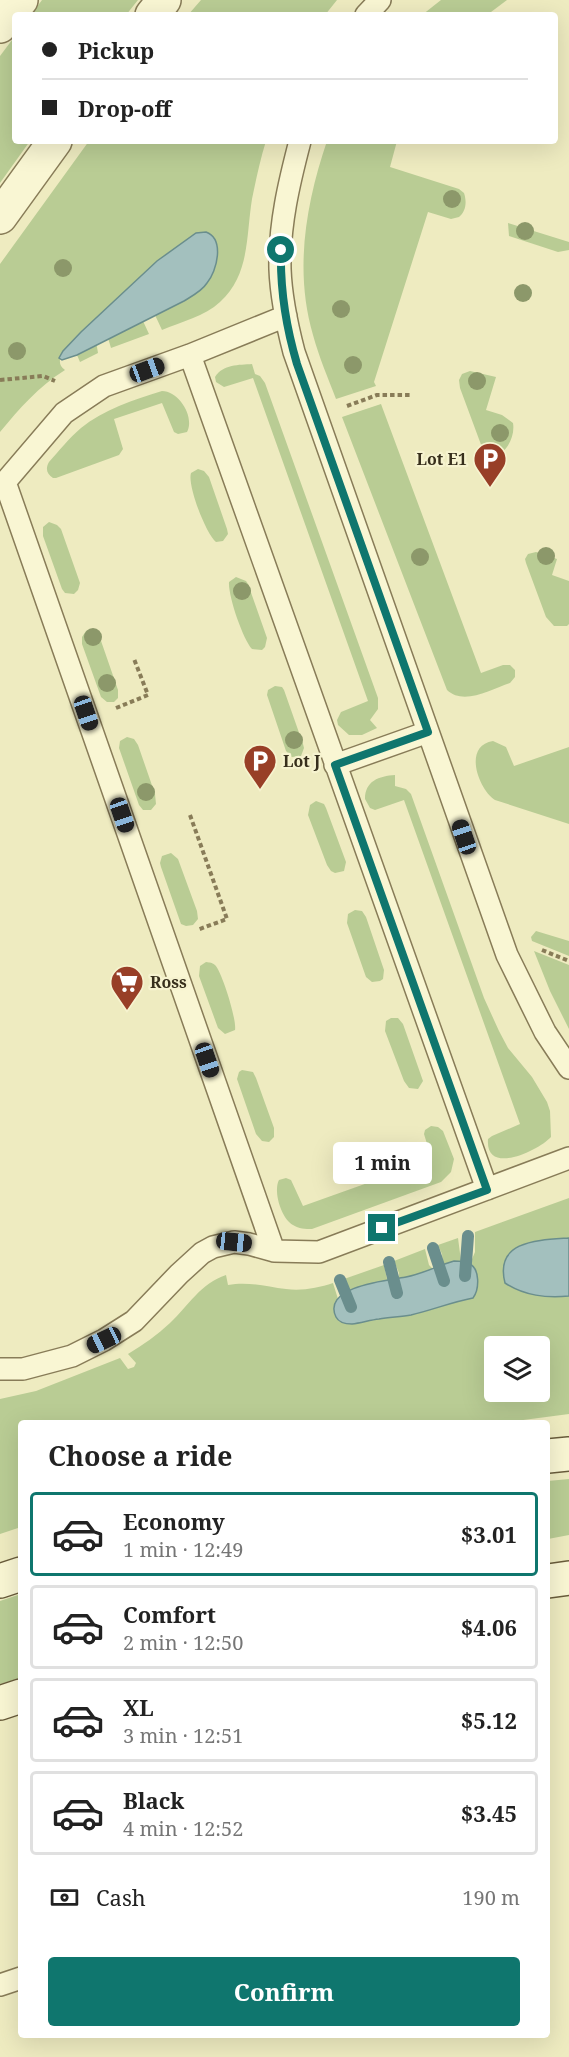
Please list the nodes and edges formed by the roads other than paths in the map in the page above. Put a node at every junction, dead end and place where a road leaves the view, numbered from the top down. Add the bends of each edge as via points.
1 (21, 0) edge
2 (164, 0) edge
3 (380, 0) edge
4 (154, 12) edge
5 (369, 12) edge
6 (0, 26) edge
7 (53, 144) edge
8 (299, 144) edge
9 (0, 217) edge
10 (285, 316) junction
11 (190, 355) junction
12 (3, 485) edge
13 (428, 732) junction
14 (335, 765) junction
15 (569, 1068) edge
16 (569, 1158) edge
17 (487, 1190) junction
18 (274, 1251) junction
19 (0, 1369) edge
20 (569, 1454) edge
21 (550, 1456) edge
22 (18, 1575) edge
23 (569, 1578) edge
24 (0, 1581) edge
25 (550, 1581) edge
26 (18, 1696) edge
27 (0, 1703) edge
28 (18, 1979) edge
29 (0, 1985) edge

1 - 6 street
2 - 4 street
3 - 5 lane
7 - 9 street
8 - 10 lane via 281,231
10 - 11 lane
10 - 13 lane via 304,386
11 - 12 lane via 104,386 83,399 64,413
11 - 14 lane
12 - 18 lane
13 - 14 lane
13 - 15 lane via 507,955 545,1032
14 - 17 lane
16 - 17 lane
17 - 18 lane via 319,1252
18 - 19 lane via 234,1242 213,1247 179,1274 134,1321 104,1340 72,1356 23,1370
20 - 21 street
22 - 24 street
23 - 25 street
26 - 27 street
28 - 29 lane

